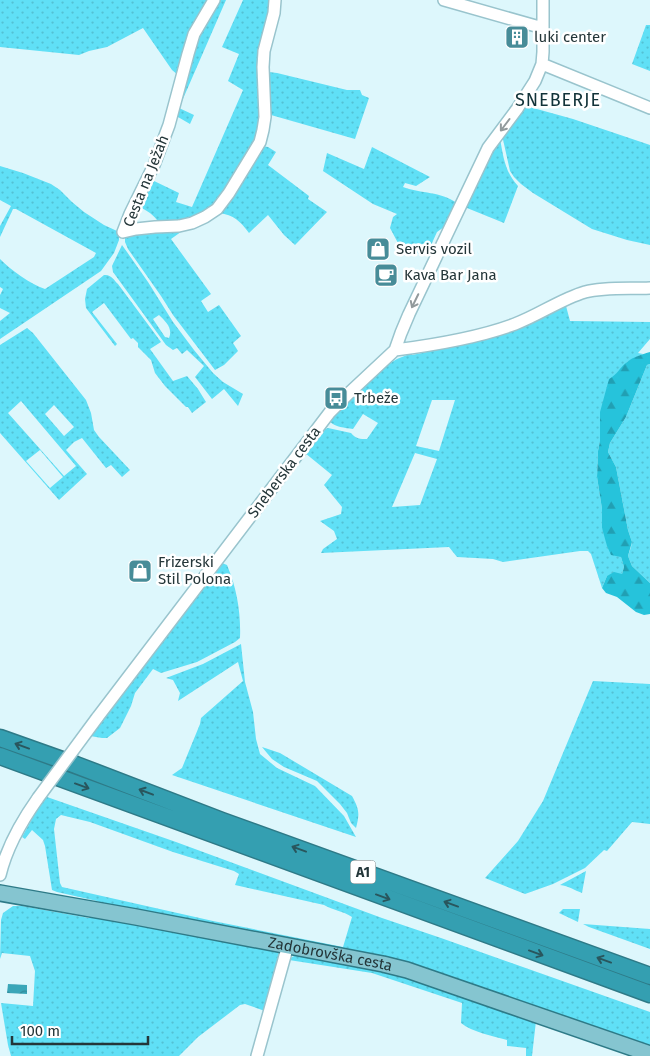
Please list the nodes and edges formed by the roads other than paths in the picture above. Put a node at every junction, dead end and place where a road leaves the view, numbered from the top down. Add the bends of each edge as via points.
1 (214, 0) edge
2 (275, 0) edge
3 (444, 0) edge
4 (543, 0) edge
5 (542, 28) junction
6 (542, 64) junction
7 (650, 108) edge
8 (650, 288) edge
9 (395, 350) junction
10 (0, 738) edge
11 (0, 756) edge
12 (0, 876) edge
13 (0, 893) edge
14 (288, 945) junction
15 (650, 976) edge
16 (650, 994) edge
17 (650, 1054) edge
18 (257, 1056) edge

1 - 2 street, Cesta na Ježah via 194,34 170,125 123,232 192,223 217,209 229,193 264,130 264,52
3 - 5 street
4 - 5 street, Sneberska cesta
5 - 6 street, Sneberska cesta
6 - 7 street
6 -> 9 street, Sneberska cesta via 536,81 488,148
8 - 9 street via 584,292 533,317 501,328 423,347
9 - 12 street, Sneberska cesta, bridge via 330,412 97,718 18,828
15 -> 10 highway, A1
11 -> 16 highway, A1
13 - 14 main road, Zadobrovška cesta
14 - 17 main road, Zadobrovška cesta via 407,970
14 - 18 street

